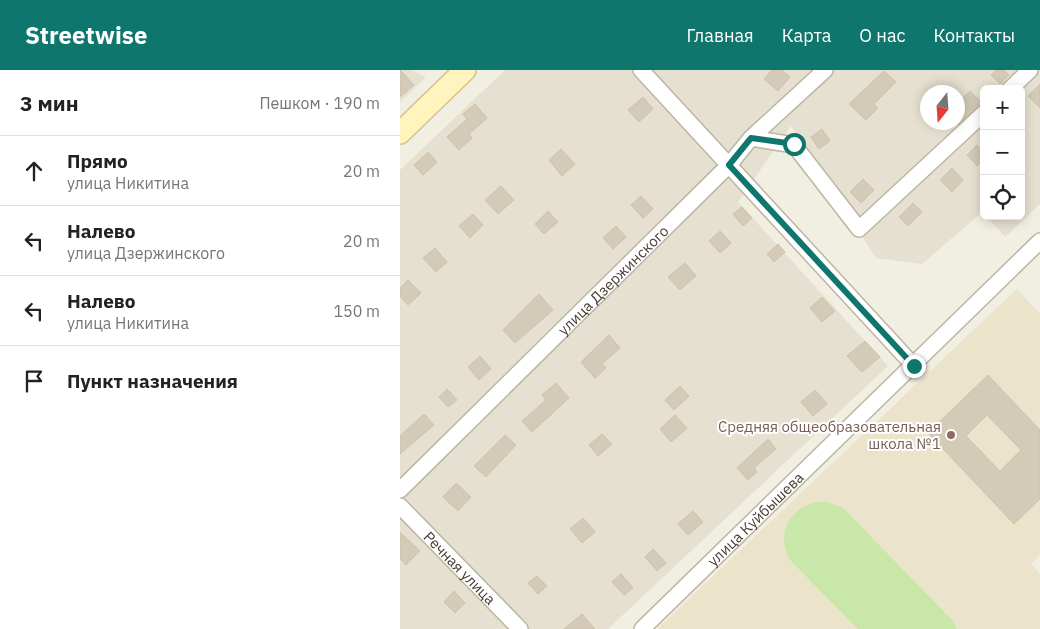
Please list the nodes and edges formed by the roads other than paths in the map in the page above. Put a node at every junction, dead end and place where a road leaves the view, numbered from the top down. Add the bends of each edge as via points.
1 (464, 70) edge
2 (642, 70) edge
3 (825, 70) edge
4 (1030, 70) edge
5 (1014, 85) edge
6 (980, 117) edge
7 (400, 133) edge
8 (751, 138) junction
9 (729, 165) junction
10 (1040, 241) edge
11 (914, 366) junction
12 (400, 490) edge
13 (400, 506) edge
14 (520, 629) edge
15 (642, 629) edge

1 - 7 street
2 - 9 street
3 - 8 street, улица Дзержинского
4 - 5 street
6 - 8 street via 859,229 794,144
8 - 9 street, улица Дзержинского
9 - 11 street
9 - 12 street, улица Дзержинского
10 - 11 street, улица Куйбышева
11 - 15 street, улица Куйбышева
13 - 14 street, Речная улица

